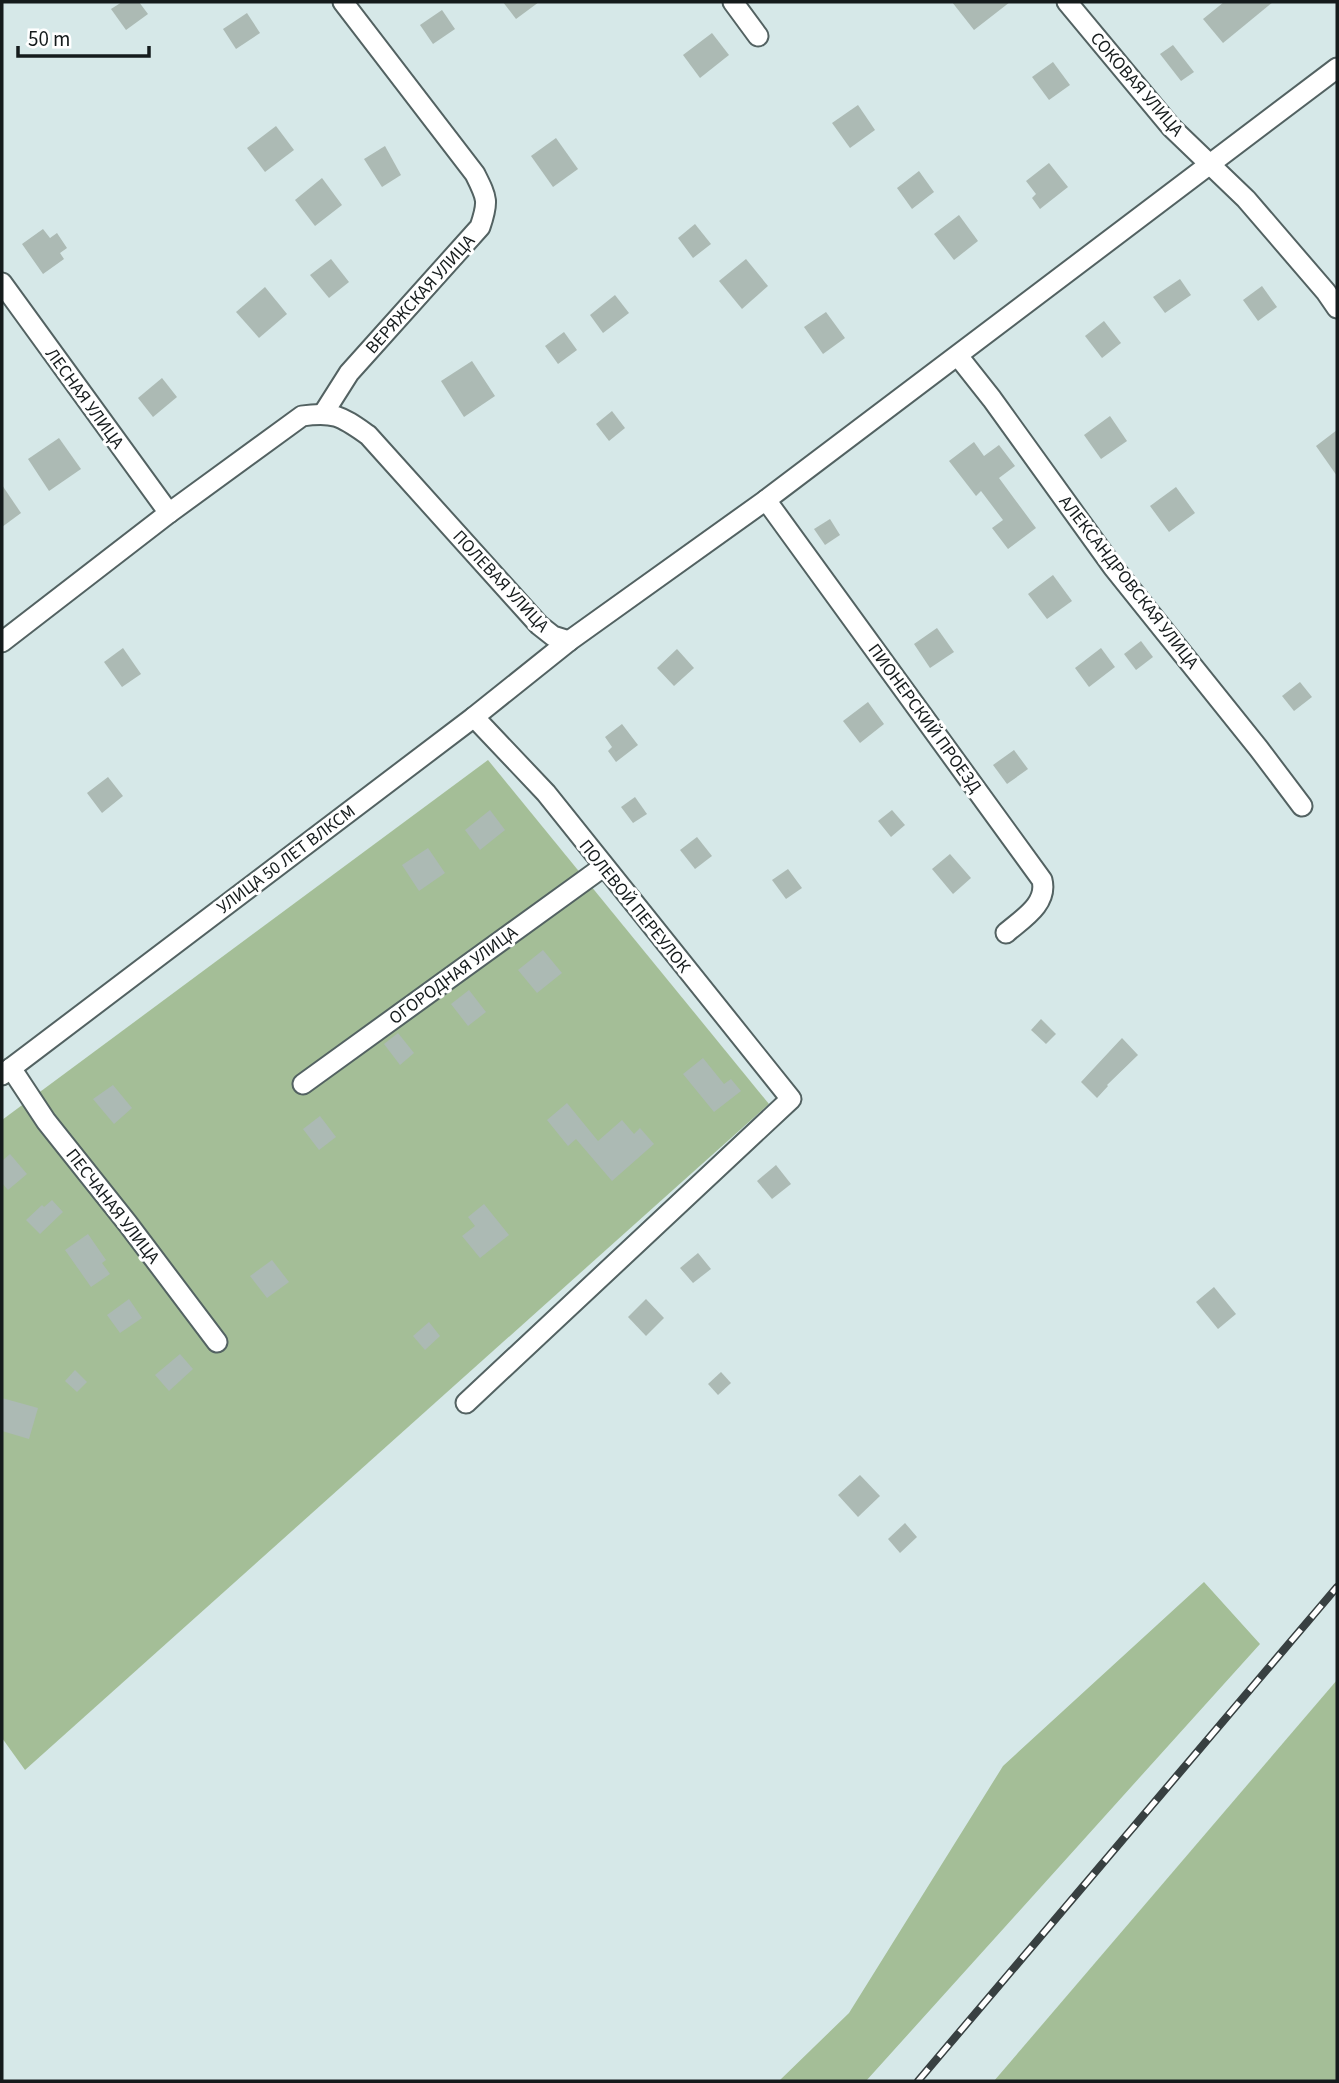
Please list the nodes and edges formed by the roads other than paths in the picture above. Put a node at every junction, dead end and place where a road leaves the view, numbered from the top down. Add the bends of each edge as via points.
1 (343, 2) edge
2 (733, 2) edge
3 (1067, 2) edge
4 (758, 36) dead end
5 (1337, 68) edge
6 (1210, 164) junction
7 (2, 283) edge
8 (1337, 308) edge
9 (958, 356) junction
10 (323, 414) junction
11 (766, 500) junction
12 (169, 513) junction
13 (569, 641) junction
14 (2, 642) edge
15 (474, 717) junction
16 (1302, 806) dead end
17 (603, 867) junction
18 (1006, 933) dead end
19 (6, 1072) edge
20 (303, 1084) dead end
21 (217, 1342) dead end
22 (466, 1403) dead end

1 - 10 street, ВЕРЯЖСКАЯ УЛИЦА via 475,174 487,209 480,227 349,373
2 - 4 street
3 - 6 street, СОКОВАЯ УЛИЦА via 1171,127
5 - 6 street
6 - 8 street, СОКОВАЯ УЛИЦА via 1246,199
6 - 9 street, ПОЛЕВАЯ УЛИЦА
7 - 12 street, ЛЕСНАЯ УЛИЦА
9 - 11 street, ПОЛЕВАЯ УЛИЦА
9 - 16 street, АЛЕКСАНДРОВСКАЯ УЛИЦА via 1113,567
10 - 12 street via 302,416
10 - 13 street, ПОЛЕВАЯ УЛИЦА via 342,417 368,435 539,625
11 - 13 street, ПОЛЕВАЯ УЛИЦА
11 - 18 street, ПИОНЕРСКИЙ ПРОЕЗД via 1042,880 1044,888 1037,905
12 - 14 street
13 - 15 street, УЛИЦА 50 ЛЕТ ВЛКСМ
15 - 17 street, ПОЛЕВОЙ ПЕРЕУЛОК via 546,793
15 - 19 street, УЛИЦА 50 ЛЕТ ВЛКСМ
17 - 20 street, ОГОРОДНАЯ УЛИЦА
17 - 22 street, ПОЛЕВОЙ ПЕРЕУЛОК via 791,1100
19 - 21 street, ПЕСЧАНАЯ УЛИЦА

